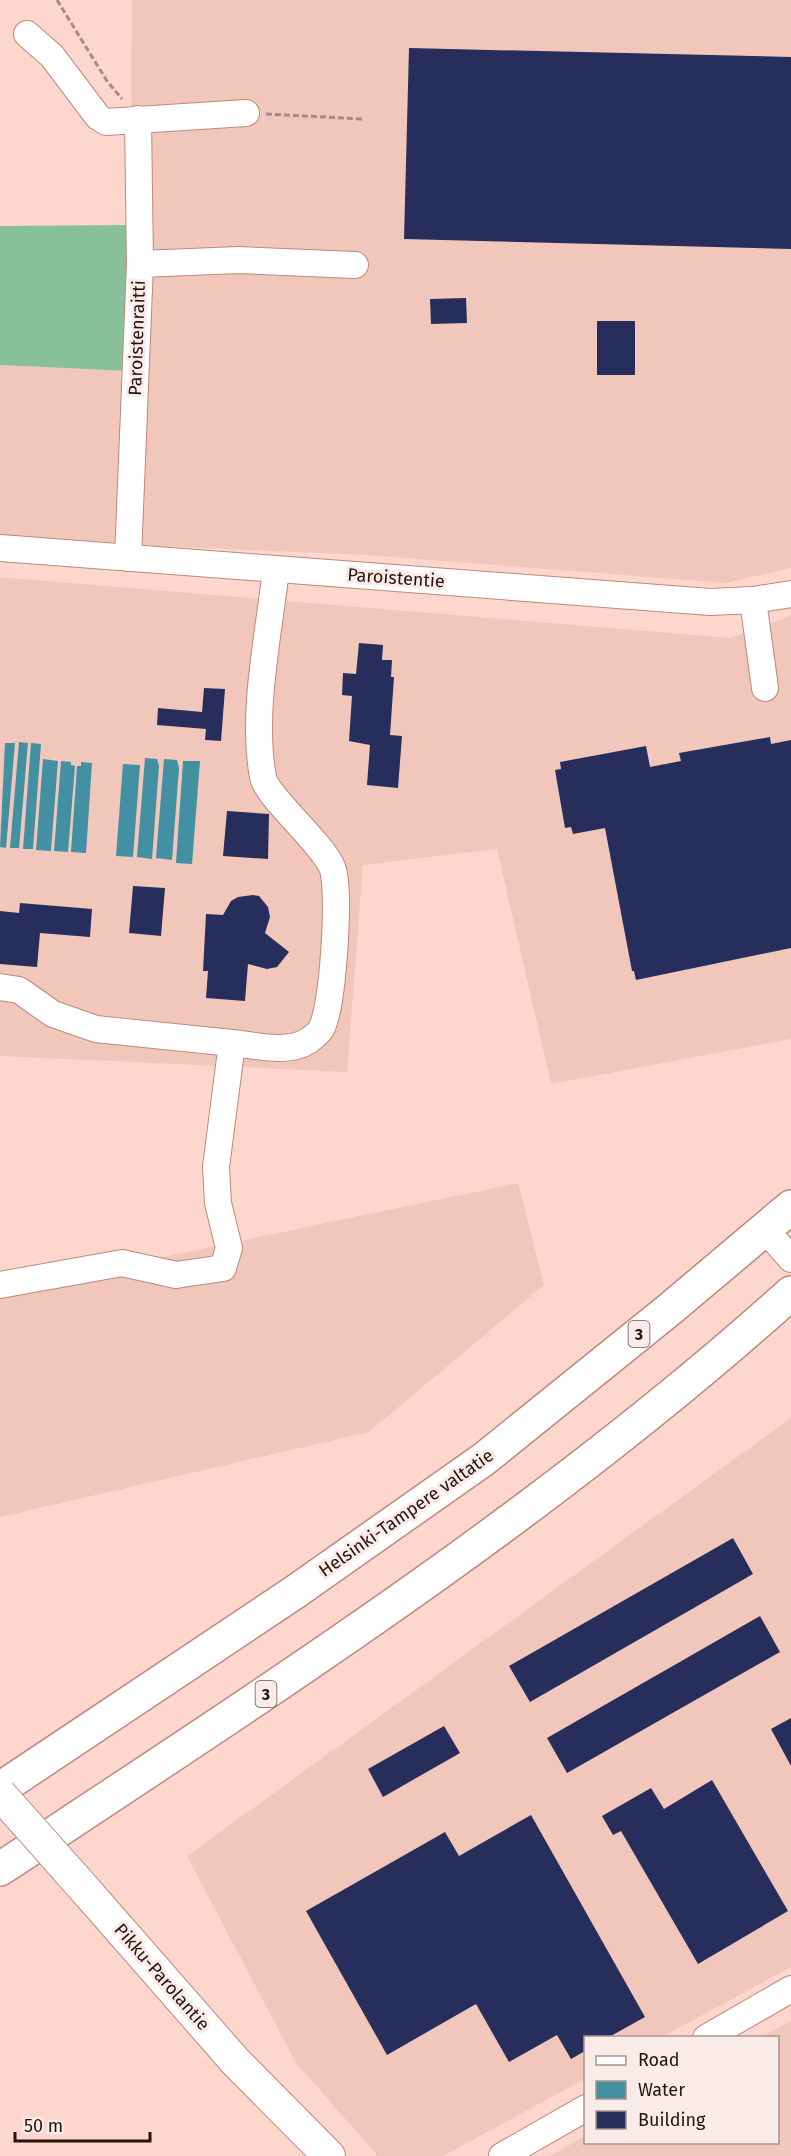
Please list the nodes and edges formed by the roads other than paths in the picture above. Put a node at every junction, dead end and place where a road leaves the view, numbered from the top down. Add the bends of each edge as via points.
1 (27, 34) dead end
2 (246, 113) road end
3 (138, 119) junction
4 (140, 264) junction
5 (355, 265) dead end
6 (0, 548) edge
7 (128, 558) junction
8 (276, 569) junction
9 (791, 594) edge
10 (753, 600) junction
11 (765, 688) dead end
12 (0, 987) edge
13 (232, 1043) junction
14 (791, 1207) edge
15 (765, 1229) junction
16 (791, 1259) edge
17 (0, 1285) edge
18 (791, 1293) edge
19 (0, 1791) edge
20 (0, 1869) edge
21 (791, 1989) edge
22 (708, 2036) edge
23 (584, 2109) edge
24 (329, 2156) edge
25 (502, 2156) edge

1 - 3 street via 52,56 98,117 105,122
2 - 3 street
3 - 4 street, Paroistenraitti
4 - 5 street via 238,260
4 - 7 street, Paroistenraitti
6 - 7 street, Paroistentie
7 - 8 street, Paroistentie
8 - 10 street, Paroistentie via 710,602
8 - 13 street via 260,714 260,757 263,781 332,866 337,892 328,1009 321,1030 306,1042 288,1047
9 - 10 street, Paroistentie
10 - 11 street
12 - 13 street via 19,990 53,1014 96,1029
13 - 17 street via 216,1167 218,1203 229,1248 223,1268 176,1275 122,1263
14 - 15 highway, Helsinki-Tampere valtatie / 3
15 - 16 street
15 - 19 highway, Helsinki-Tampere valtatie / 3 via 484,1459 296,1592
18 - 20 highway, 3 via 722,1355 638,1421 342,1643
19 - 24 main road, Pikku-Parolantie, bridge via 235,2061
21 - 22 street
23 - 25 street

